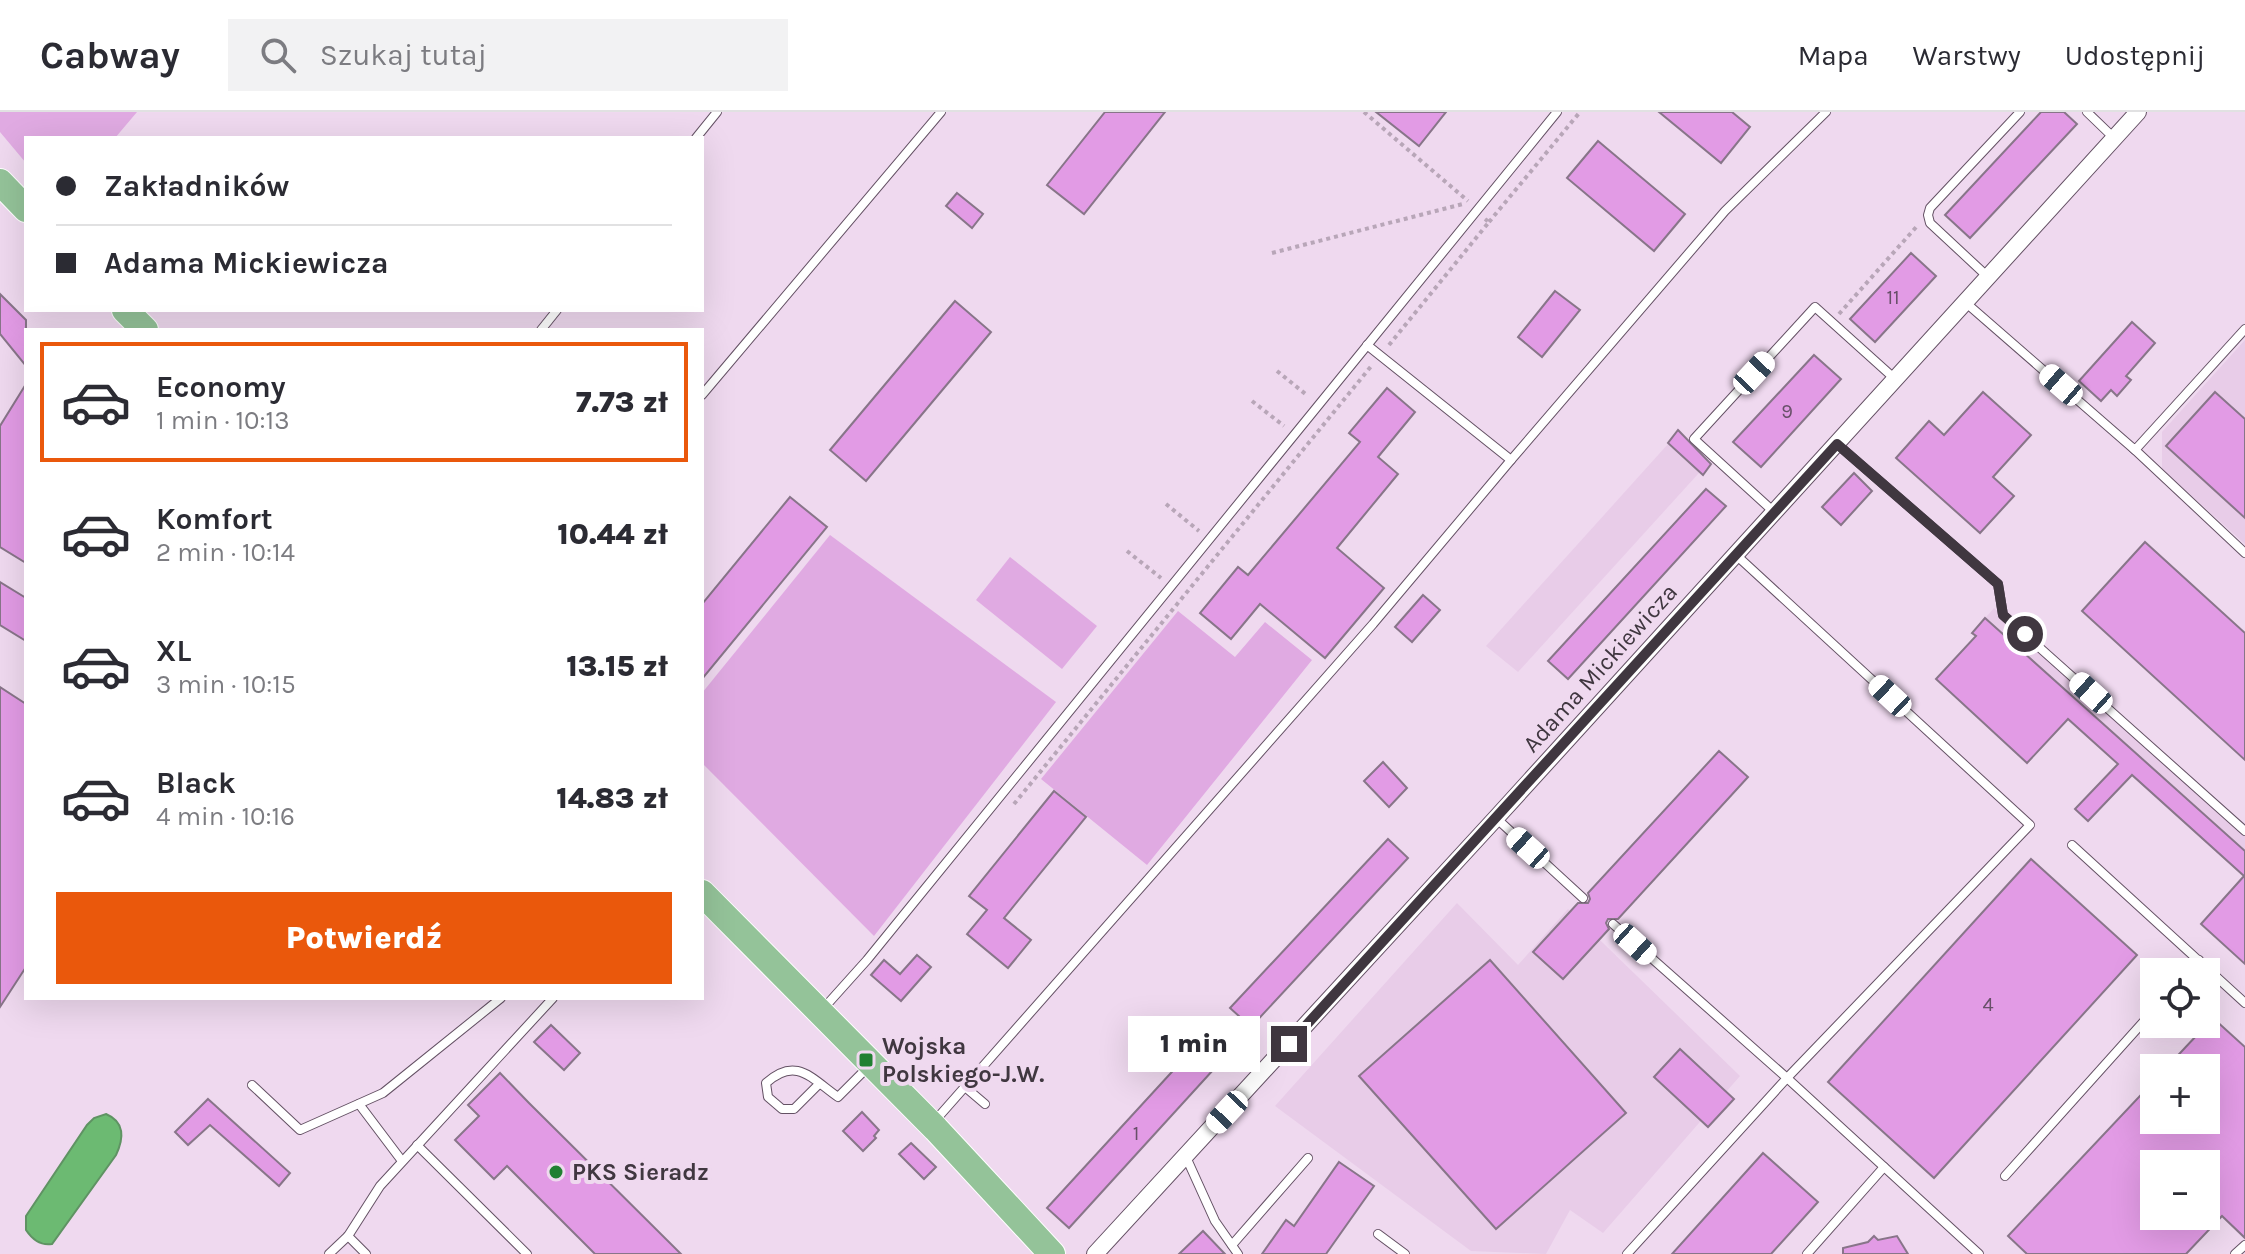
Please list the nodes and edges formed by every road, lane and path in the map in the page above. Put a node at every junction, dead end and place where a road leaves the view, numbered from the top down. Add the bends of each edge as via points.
1 (717, 112) edge
2 (941, 112) edge
3 (1364, 112) edge
4 (1557, 112) edge
5 (1580, 112) edge
6 (1826, 112) edge
7 (2020, 112) edge
8 (2087, 112) edge
9 (2138, 112) edge
10 (698, 136) edge
11 (2114, 138) junction
12 (0, 182) edge
13 (1470, 203) dead end
14 (24, 207) edge
15 (1928, 215) junction
16 (1489, 222) dead end
17 (1988, 277) junction
18 (1965, 302) junction
19 (127, 312) edge
20 (555, 312) edge
21 (1832, 322) junction
22 (143, 328) edge
23 (543, 328) edge
24 (2245, 329) edge
25 (1367, 345) junction
26 (1277, 371) dead end
27 (1895, 380) junction
28 (704, 393) edge
29 (1252, 401) dead end
30 (1318, 405) junction
31 (1330, 417) dead end
32 (1294, 435) junction
33 (1309, 444) dead end
34 (1837, 444) junction
35 (2132, 448) junction
36 (1511, 460) junction
37 (1166, 504) dead end
38 (1774, 512) junction
39 (1209, 540) junction
40 (1225, 547) dead end
41 (1127, 551) dead end
42 (2245, 553) edge
43 (1735, 554) junction
44 (1171, 586) junction
45 (1185, 596) dead end
46 (1496, 818) junction
47 (2245, 831) edge
48 (2072, 845) dead end
49 (704, 895) edge
50 (1583, 898) dead end
51 (1613, 924) dead end
52 (2197, 958) edge
53 (2220, 980) edge
54 (499, 1000) edge
55 (551, 1000) edge
56 (2245, 1003) edge
57 (820, 1012) junction
58 (2140, 1026) edge
59 (870, 1065) junction
60 (1787, 1078) junction
61 (819, 1084) junction
62 (252, 1085) dead end
63 (965, 1087) junction
64 (359, 1104) junction
65 (985, 1104) dead end
66 (931, 1124) junction
67 (417, 1145) junction
68 (1186, 1157) junction
69 (1308, 1158) dead end
70 (402, 1161) junction
71 (1884, 1167) junction
72 (2005, 1176) dead end
73 (1378, 1234) dead end
74 (348, 1236) junction
75 (1232, 1245) junction
76 (2245, 1245) edge
77 (329, 1254) edge
78 (366, 1254) edge
79 (527, 1254) edge
80 (1052, 1254) edge
81 (1095, 1254) edge
82 (1238, 1254) edge
83 (1405, 1254) edge
84 (1627, 1254) edge
85 (1807, 1254) edge
86 (1979, 1254) edge
87 (2235, 1254) edge

1 - 10 lane
2 - 28 lane
3 - 13 path
4 - 25 lane
5 - 16 path
6 - 36 lane via 1725,211
7 - 15 lane
8 - 11 lane
9 - 11 street, Adama Mickiewicza
11 - 17 street, Adama Mickiewicza
12 - 14 main road
15 - 17 lane via 1930,223
15 - 21 path
17 - 18 street, Adama Mickiewicza
18 - 27 street, Adama Mickiewicza
18 - 35 lane
19 - 22 main road
20 - 23 lane
21 - 27 lane
21 - 38 lane via 1815,307 1694,439
24 - 35 lane
25 - 30 lane
25 - 36 lane
26 - 30 path
27 - 34 street, Adama Mickiewicza
29 - 32 path
30 - 31 path
30 - 32 lane
32 - 33 path
32 - 39 lane
34 - 38 street, Adama Mickiewicza
34 - 47 lane via 1998,584 2003,615
35 - 42 lane
36 - 63 lane
37 - 39 path
38 - 43 street, Adama Mickiewicza
39 - 40 path
39 - 44 lane
41 - 44 path
43 - 46 street, Adama Mickiewicza
43 - 60 lane via 2030,825
44 - 45 path
44 - 57 lane
46 - 50 lane
46 - 68 street, Adama Mickiewicza
48 - 52 lane
49 - 57 main road
51 - 60 lane
53 - 56 lane
54 - 64 lane via 383,1093
55 - 67 lane
57 - 59 main road
58 - 72 lane
59 - 61 lane via 838,1097
59 - 66 main road
60 - 71 lane
60 - 84 lane
61 - 61 lane via 793,1068 766,1083 768,1097 782,1109 794,1109
62 - 64 lane via 300,1130
63 - 65 lane
63 - 66 lane
64 - 70 lane
66 - 80 main road
67 - 70 lane
67 - 79 lane
68 - 75 lane
68 - 81 street, Adama Mickiewicza
69 - 75 lane
70 - 74 lane
71 - 85 lane
71 - 86 lane
73 - 83 lane
74 - 77 lane
74 - 78 lane
75 - 82 lane
76 - 87 lane

